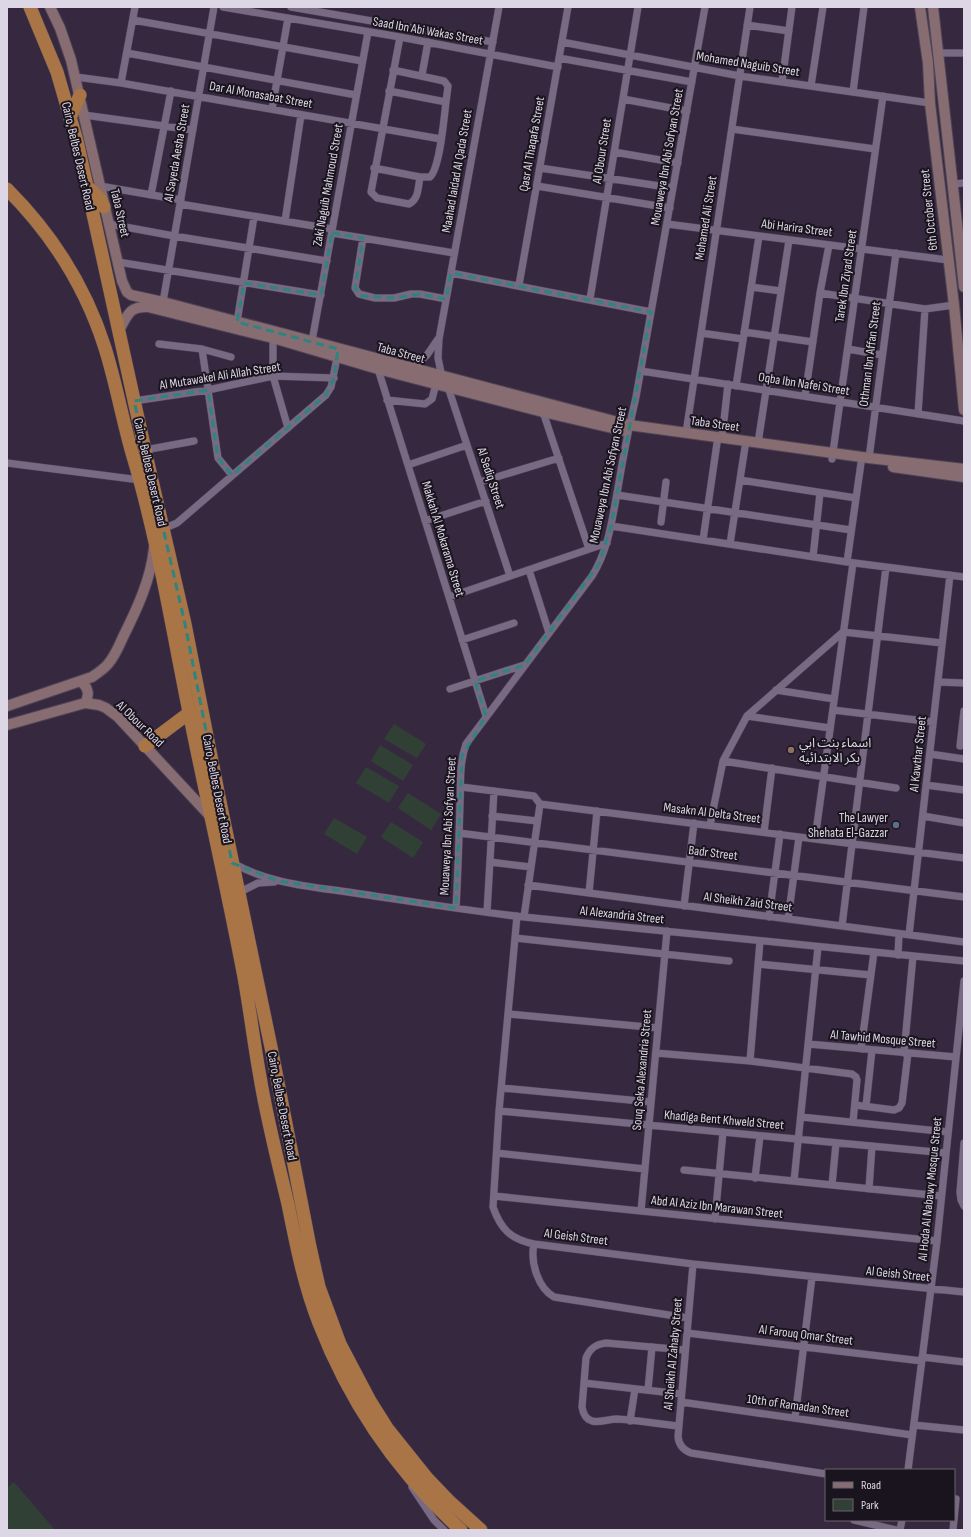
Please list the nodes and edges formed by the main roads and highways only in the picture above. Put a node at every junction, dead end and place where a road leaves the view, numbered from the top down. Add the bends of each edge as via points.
1 (30, 7) edge
2 (80, 95) road end
3 (70, 118) junction
4 (85, 184) junction
5 (7, 189) edge
6 (104, 207) road end
7 (190, 713) junction
8 (145, 746) road end
9 (272, 1052) junction
10 (256, 1054) junction
11 (277, 1077) junction
12 (260, 1081) junction
13 (461, 1530) edge
14 (481, 1530) edge

1 - 3 highway, Cairo, Belbes Desert Road via 57,72
2 - 3 highway
3 - 4 highway, Cairo, Belbes Desert Road
4 - 6 highway via 100,199
4 - 9 highway, Cairo, Belbes Desert Road via 185,624
5 - 7 highway, Cairo, Belbes Desert Road via 50,239 66,262 88,304 104,347 155,542
7 - 8 highway
7 - 10 highway, Cairo, Belbes Desert Road via 244,979
9 - 10 highway via 262,1056
9 - 11 highway, Cairo, Belbes Desert Road
10 - 12 highway, Cairo, Belbes Desert Road
11 - 12 highway via 270,1074 262,1077
11 - 14 highway, Cairo, Belbes Desert Road via 319,1287 340,1344 370,1401 406,1454 449,1501
12 - 13 highway, Cairo, Belbes Desert Road via 298,1252 318,1321 344,1380 360,1409 397,1463 418,1488

